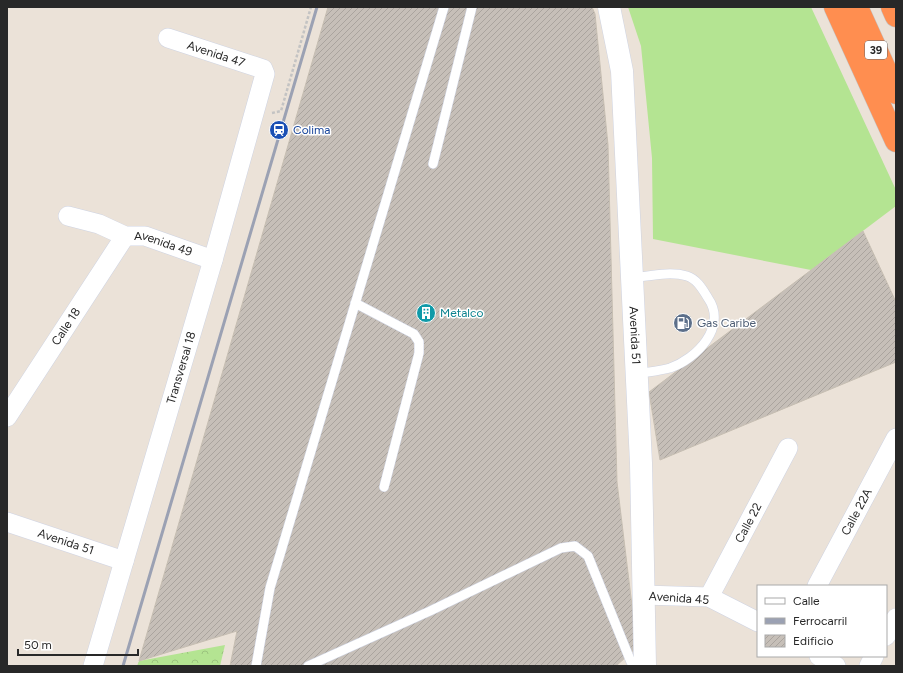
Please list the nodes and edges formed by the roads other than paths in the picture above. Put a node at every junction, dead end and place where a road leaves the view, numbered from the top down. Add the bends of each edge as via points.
1 (444, 7) edge
2 (472, 7) edge
3 (609, 7) edge
4 (835, 7) edge
5 (857, 7) edge
6 (892, 7) edge
7 (896, 16) edge
8 (168, 38) dead end
9 (263, 69) joint
10 (896, 93) edge
11 (896, 140) edge
12 (433, 164) dead end
13 (68, 216) dead end
14 (125, 236) junction
15 (213, 260) junction
16 (632, 278) junction
17 (355, 303) junction
18 (636, 374) junction
19 (7, 417) edge
20 (896, 438) edge
21 (788, 448) dead end
22 (384, 487) dead end
23 (7, 522) edge
24 (124, 561) junction
25 (817, 585) edge
26 (643, 595) junction
27 (709, 597) junction
28 (896, 618) edge
29 (757, 621) edge
30 (887, 634) edge
31 (821, 657) edge
32 (874, 657) edge
33 (639, 662) edge
34 (94, 666) edge
35 (256, 666) edge
36 (308, 666) edge
37 (836, 666) edge
38 (869, 666) edge

1 - 17 lane
2 - 12 lane
3 - 16 street, Avenida 51 via 622,71
4 - 11 highway
5 - 10 highway, 39
6 - 7 highway
8 - 9 street, Avenida 47
9 - 15 street, Transversal 18 via 265,74
13 - 14 street, Avenida 49 via 99,224
14 - 15 street, Avenida 49 via 145,236
14 - 19 street, Calle 18
15 - 24 street, Transversal 18
16 - 18 street, Avenida 51
16 - 18 lane via 670,274 688,276 700,286 710,300 715,318 705,342 689,357 669,368
17 - 22 lane via 414,334 419,342 420,353
17 - 35 lane via 270,588
18 - 26 street, Avenida 51 via 641,463
20 - 25 street, Calle 22A
21 - 27 street, Calle 22
23 - 24 street, Avenida 51
24 - 34 street, Transversal 18
26 - 27 street, Avenida 45
26 - 33 street, Avenida 51
27 - 29 street, Avenida 45
28 - 30 street
31 - 37 street
32 - 38 street
33 - 36 lane via 588,556 575,546 561,548

